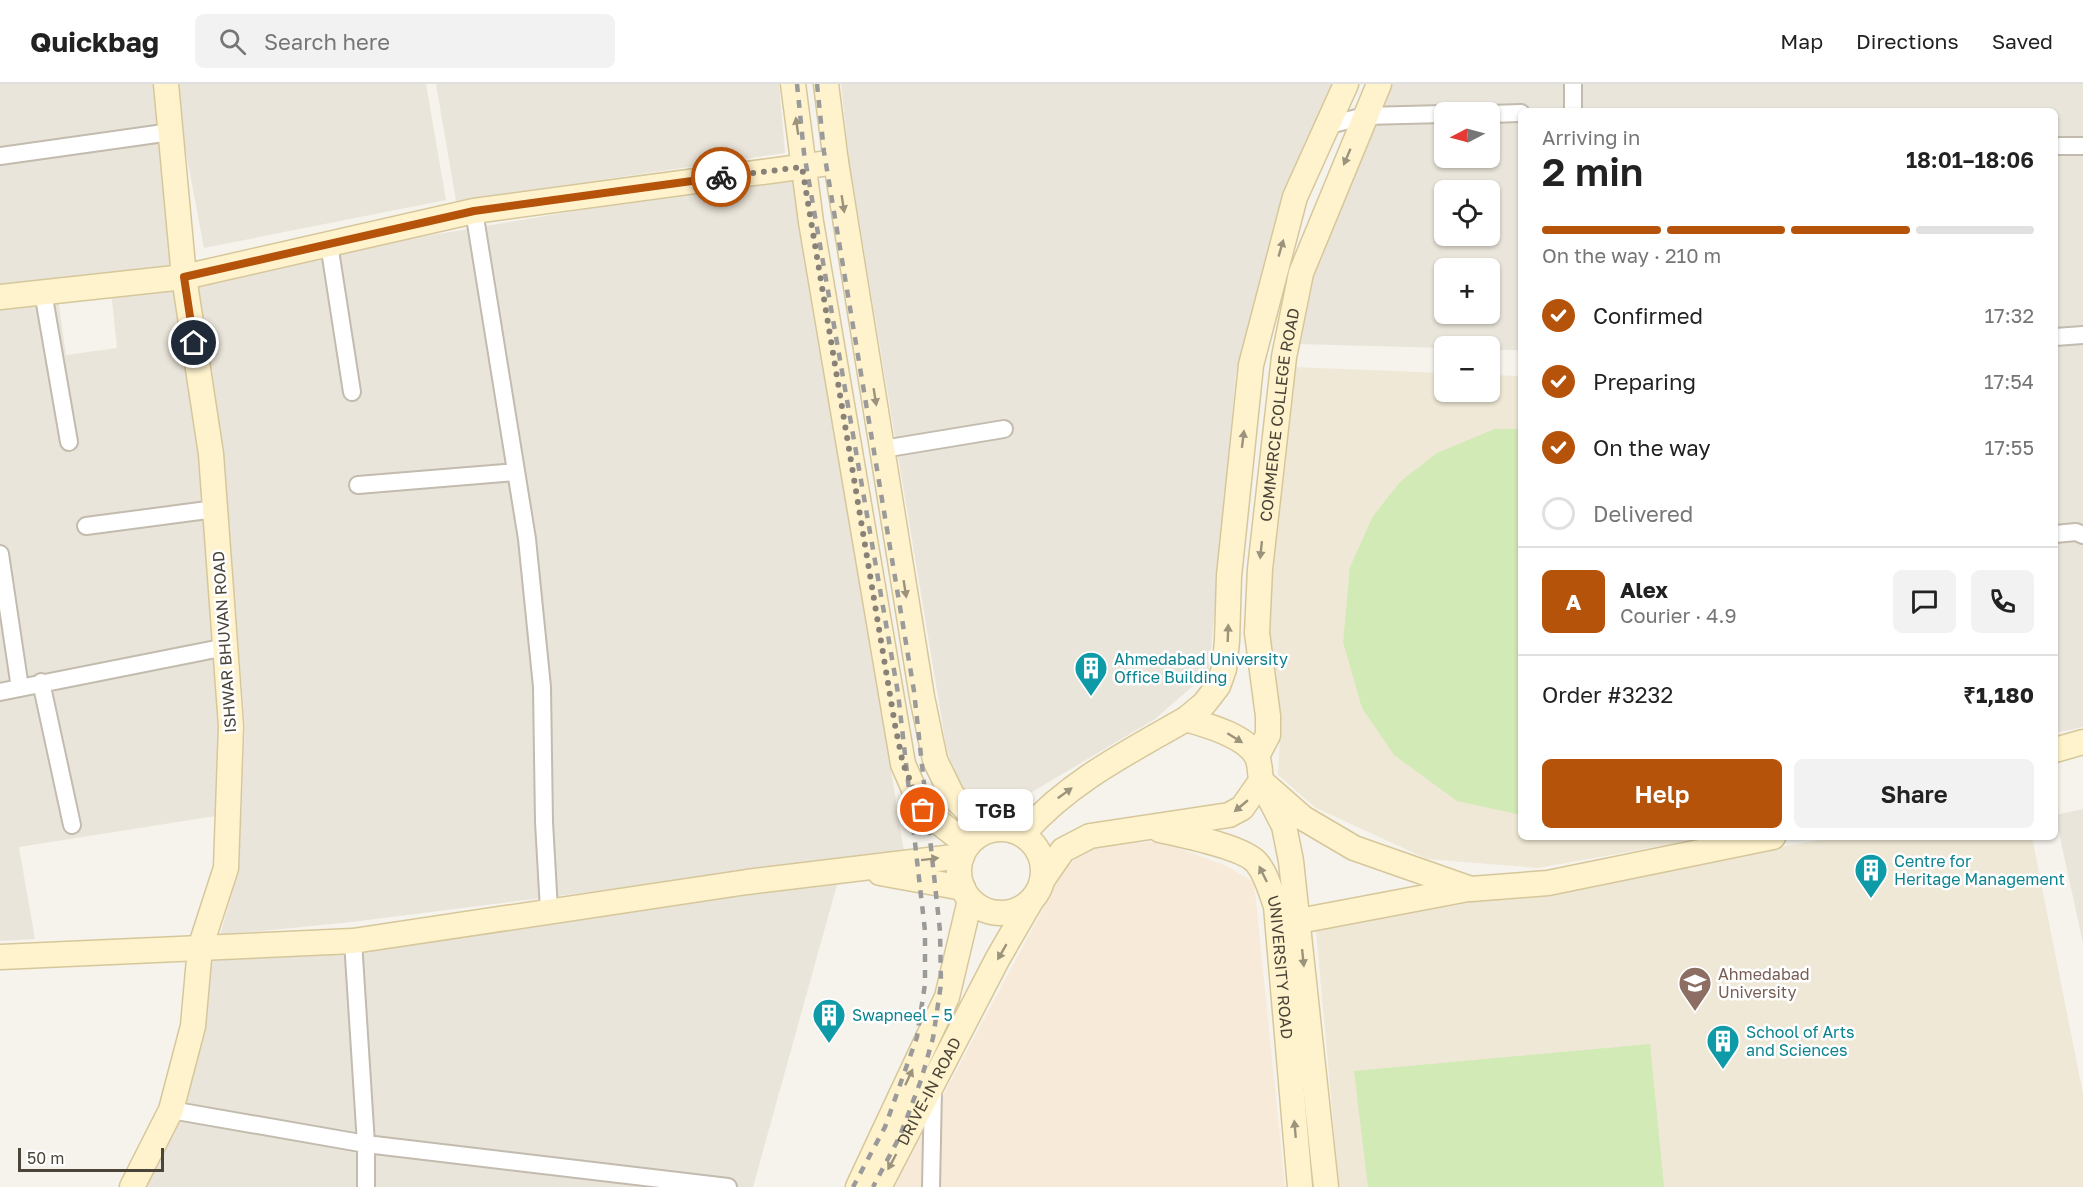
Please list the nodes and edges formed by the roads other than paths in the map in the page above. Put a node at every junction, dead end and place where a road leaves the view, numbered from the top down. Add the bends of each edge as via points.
1 (166, 84) edge
2 (793, 84) edge
3 (826, 84) edge
4 (1346, 84) edge
5 (1379, 84) edge
6 (1573, 84) edge
7 (1573, 108) edge
8 (1518, 113) edge
9 (1434, 114) edge
10 (1500, 114) edge
11 (1365, 116) junction
12 (1325, 126) junction
13 (171, 132) junction
14 (2058, 146) edge
15 (2083, 146) edge
16 (0, 156) edge
17 (836, 162) junction
18 (802, 167) junction
19 (474, 211) junction
20 (329, 244) junction
21 (184, 277) junction
22 (43, 292) junction
23 (0, 297) edge
24 (2083, 335) edge
25 (2058, 337) edge
26 (352, 392) dead end
27 (1004, 429) dead end
28 (69, 442) dead end
29 (883, 449) junction
30 (516, 472) junction
31 (358, 485) dead end
32 (215, 509) junction
33 (86, 526) dead end
34 (2058, 534) edge
35 (2083, 535) edge
36 (0, 554) edge
37 (226, 646) junction
38 (41, 682) junction
39 (20, 688) junction
40 (0, 692) edge
41 (1186, 719) junction
42 (2083, 742) edge
43 (2058, 749) edge
44 (1257, 756) junction
45 (1261, 781) junction
46 (72, 825) dead end
47 (1150, 827) junction
48 (1023, 834) junction
49 (1758, 840) edge
50 (972, 844) junction
51 (857, 868) junction
52 (1043, 879) junction
53 (1471, 888) junction
54 (967, 894) junction
55 (1031, 901) junction
56 (549, 910) junction
57 (1299, 921) junction
58 (353, 941) junction
59 (200, 948) junction
60 (0, 957) edge
61 (933, 1084) junction
62 (171, 1110) junction
63 (366, 1144) junction
64 (132, 1187) edge
65 (366, 1187) edge
66 (728, 1187) edge
67 (858, 1187) edge
68 (879, 1187) edge
69 (931, 1187) edge
70 (1300, 1187) edge
71 (1326, 1187) edge

1 - 13 street, ISHWAR BHUVAN ROAD
18 -> 2 street
3 - 17 street
4 - 12 street, COMMERCE COLLEGE ROAD
5 - 11 street, COMMERCE COLLEGE ROAD
6 - 7 street
8 - 10 street
9 - 11 street
11 - 12 street
11 -> 44 street, COMMERCE COLLEGE ROAD via 1301,273 1284,357 1260,569 1257,633 1268,735
41 -> 12 street, COMMERCE COLLEGE ROAD via 1218,686 1224,669 1230,565 1251,365 1295,197
13 - 16 street
13 - 21 street, ISHWAR BHUVAN ROAD
14 - 15 street
17 - 18 street
17 -> 29 street
18 - 19 street
18 - 50 street via 903,764 923,810
19 - 20 street
19 - 30 street
20 - 21 street
20 - 26 street
21 - 22 street
21 - 32 street, ISHWAR BHUVAN ROAD via 211,454
22 - 23 street
22 - 28 street
24 - 25 street
27 - 29 street
29 -> 50 street via 935,759
30 - 31 street
30 - 56 street via 542,687
32 - 33 street
32 - 37 street, ISHWAR BHUVAN ROAD
34 - 35 street
36 - 39 street
37 - 38 street
37 - 59 street, ISHWAR BHUVAN ROAD via 231,726 226,868
38 - 39 street
38 - 46 street
39 - 40 street
41 -> 44 street via 1219,728
48 -> 41 street, COMMERCE COLLEGE ROAD via 1067,791
42 - 43 street
44 - 45 street, UNIVERSITY ROAD
45 -> 47 street via 1242,808 1228,815
45 - 53 street via 1303,818 1354,848
45 - 57 street, UNIVERSITY ROAD via 1287,837
47 - 52 street via 1097,834 1074,843 1063,850
70 -> 47 street, UNIVERSITY ROAD via 1276,906 1265,877 1256,861 1221,845
48 - 50 street via 1005,828
48 - 52 street via 1040,853
49 - 53 street via 1548,883
51 -> 50 street
50 - 54 street via 959,866
51 - 54 street
51 - 56 street
52 - 55 street
53 - 57 street
54 - 55 street via 981,908 1000,913 1020,909
67 -> 54 street, DRIVE-IN ROAD via 946,997
55 -> 61 street, DRIVE-IN ROAD
56 - 58 street
57 -> 71 street, UNIVERSITY ROAD
58 - 59 street
58 - 63 street
59 - 60 street
59 - 62 street, ISHWAR BHUVAN ROAD via 193,1026
61 -> 68 street, DRIVE-IN ROAD
61 - 69 street
62 - 63 street
62 - 64 street, ISHWAR BHUVAN ROAD
63 - 65 street
63 - 66 street

